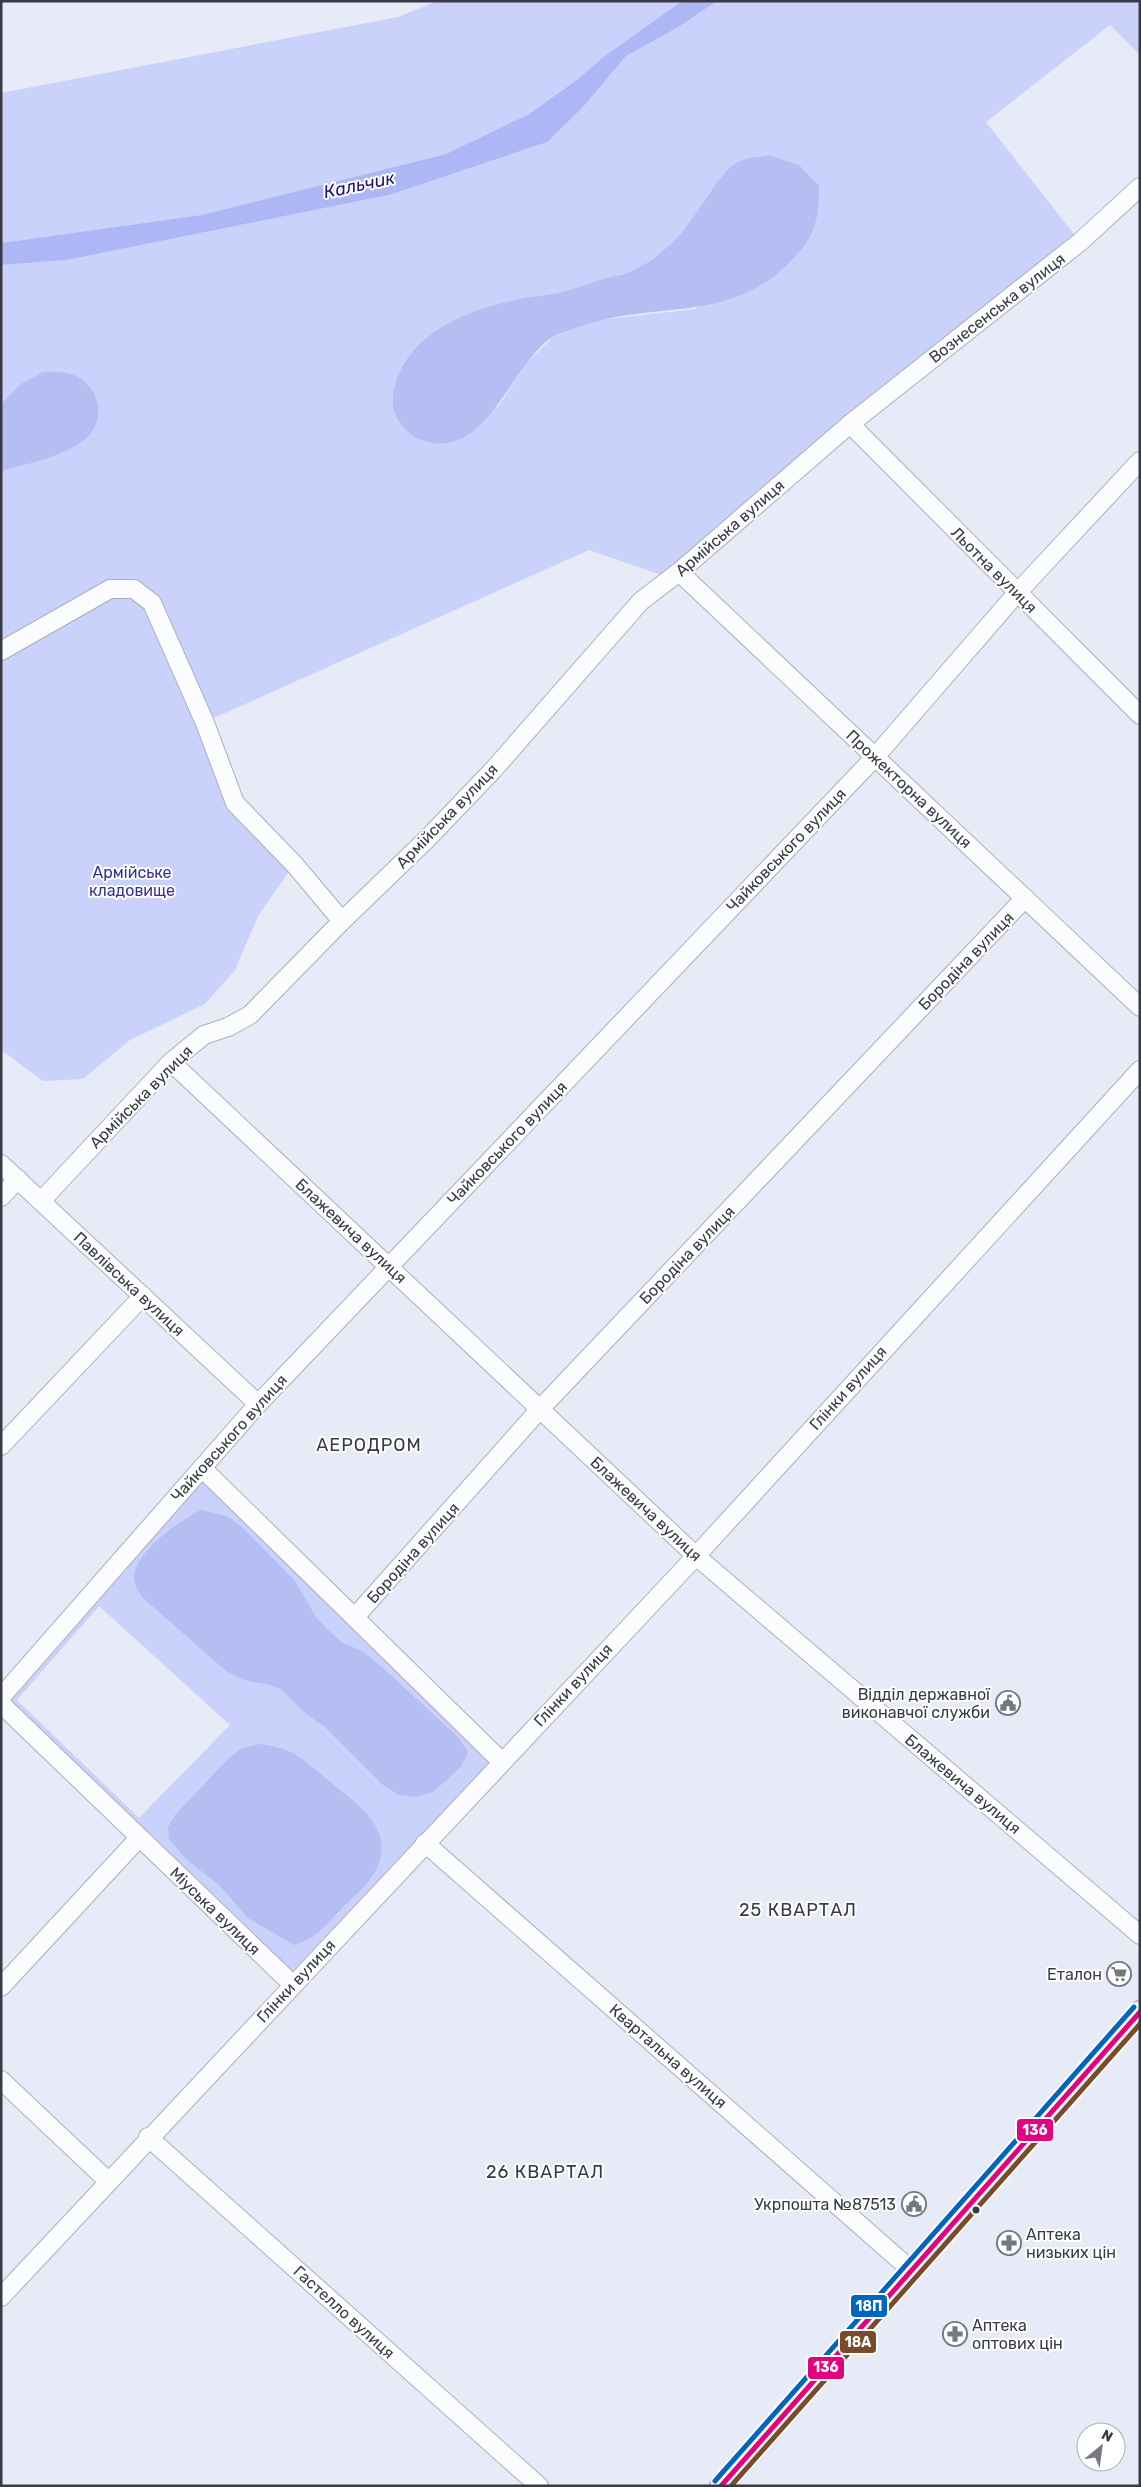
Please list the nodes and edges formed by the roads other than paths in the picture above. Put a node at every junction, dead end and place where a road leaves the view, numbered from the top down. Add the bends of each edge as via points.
1 (1140, 187) edge
2 (850, 424) junction
3 (1140, 461) edge
4 (679, 572) junction
5 (1017, 593) junction
6 (1, 651) edge
7 (1140, 715) edge
8 (875, 757) junction
9 (1025, 898) junction
10 (342, 921) junction
11 (1140, 1007) edge
12 (171, 1062) junction
13 (1140, 1070) edge
14 (1, 1164) edge
15 (18, 1179) junction
16 (1, 1197) edge
17 (41, 1201) junction
18 (388, 1267) junction
19 (143, 1296) junction
20 (258, 1404) junction
21 (540, 1409) junction
22 (1, 1446) edge
23 (202, 1468) junction
24 (696, 1556) junction
25 (355, 1618) junction
26 (1, 1697) edge
27 (1, 1704) edge
28 (502, 1761) junction
29 (139, 1838) junction
30 (425, 1842) junction
31 (1140, 1935) edge
32 (292, 1984) junction
33 (1, 1987) edge
34 (1140, 2012) edge
35 (1, 2080) edge
36 (148, 2137) junction
37 (108, 2181) junction
38 (911, 2270) junction
39 (1, 2297) edge
40 (539, 2486) edge
41 (721, 2486) edge

1 - 2 street, Вознесенська вулиця via 1080,242
2 - 4 street, Армійська вулиця
2 - 5 street, Льотна вулиця
3 - 5 street
4 - 8 street, Прожекторна вулиця
4 - 10 street, Армійська вулиця via 641,601 487,776 428,839
5 - 7 street, Льотна вулиця
5 - 8 street, Чайковського вулиця
6 - 10 street via 110,589 134,589 152,602 205,723 235,803 294,864
8 - 9 street, Прожекторна вулиця
8 - 18 street, Чайковського вулиця
9 - 11 street, Прожекторна вулиця
9 - 21 street, Бородіна вулиця
10 - 12 street, Армійська вулиця via 250,1015 204,1035
12 - 17 street, Армійська вулиця
12 - 18 street, Блажевича вулиця
13 - 24 street, Глінки вулиця
14 - 15 street, Павлівська вулиця
15 - 16 street
15 - 17 street, Павлівська вулиця
17 - 19 street, Павлівська вулиця
18 - 20 street, Чайковського вулиця
18 - 21 street, Блажевича вулиця
19 - 20 street, Павлівська вулиця
19 - 22 street
20 - 23 street, Чайковського вулиця
21 - 24 street, Блажевича вулиця
21 - 25 street, Бородіна вулиця
23 - 25 street, Бородіна вулиця
23 - 26 street, Чайковського вулиця
24 - 28 street, Глінки вулиця
24 - 31 street, Блажевича вулиця
25 - 28 street, Бородіна вулиця
27 - 29 street, Міуська вулиця
28 - 30 street, Глінки вулиця
29 - 32 street, Міуська вулиця
29 - 33 street
30 - 32 street, Глінки вулиця
30 - 38 street, Квартальна вулиця
32 - 36 street, Глінки вулиця
34 - 38 street
35 - 37 street
36 - 37 street, Глінки вулиця
36 - 40 street, Гастелло вулиця
37 - 39 street, Глінки вулиця
38 - 41 street

